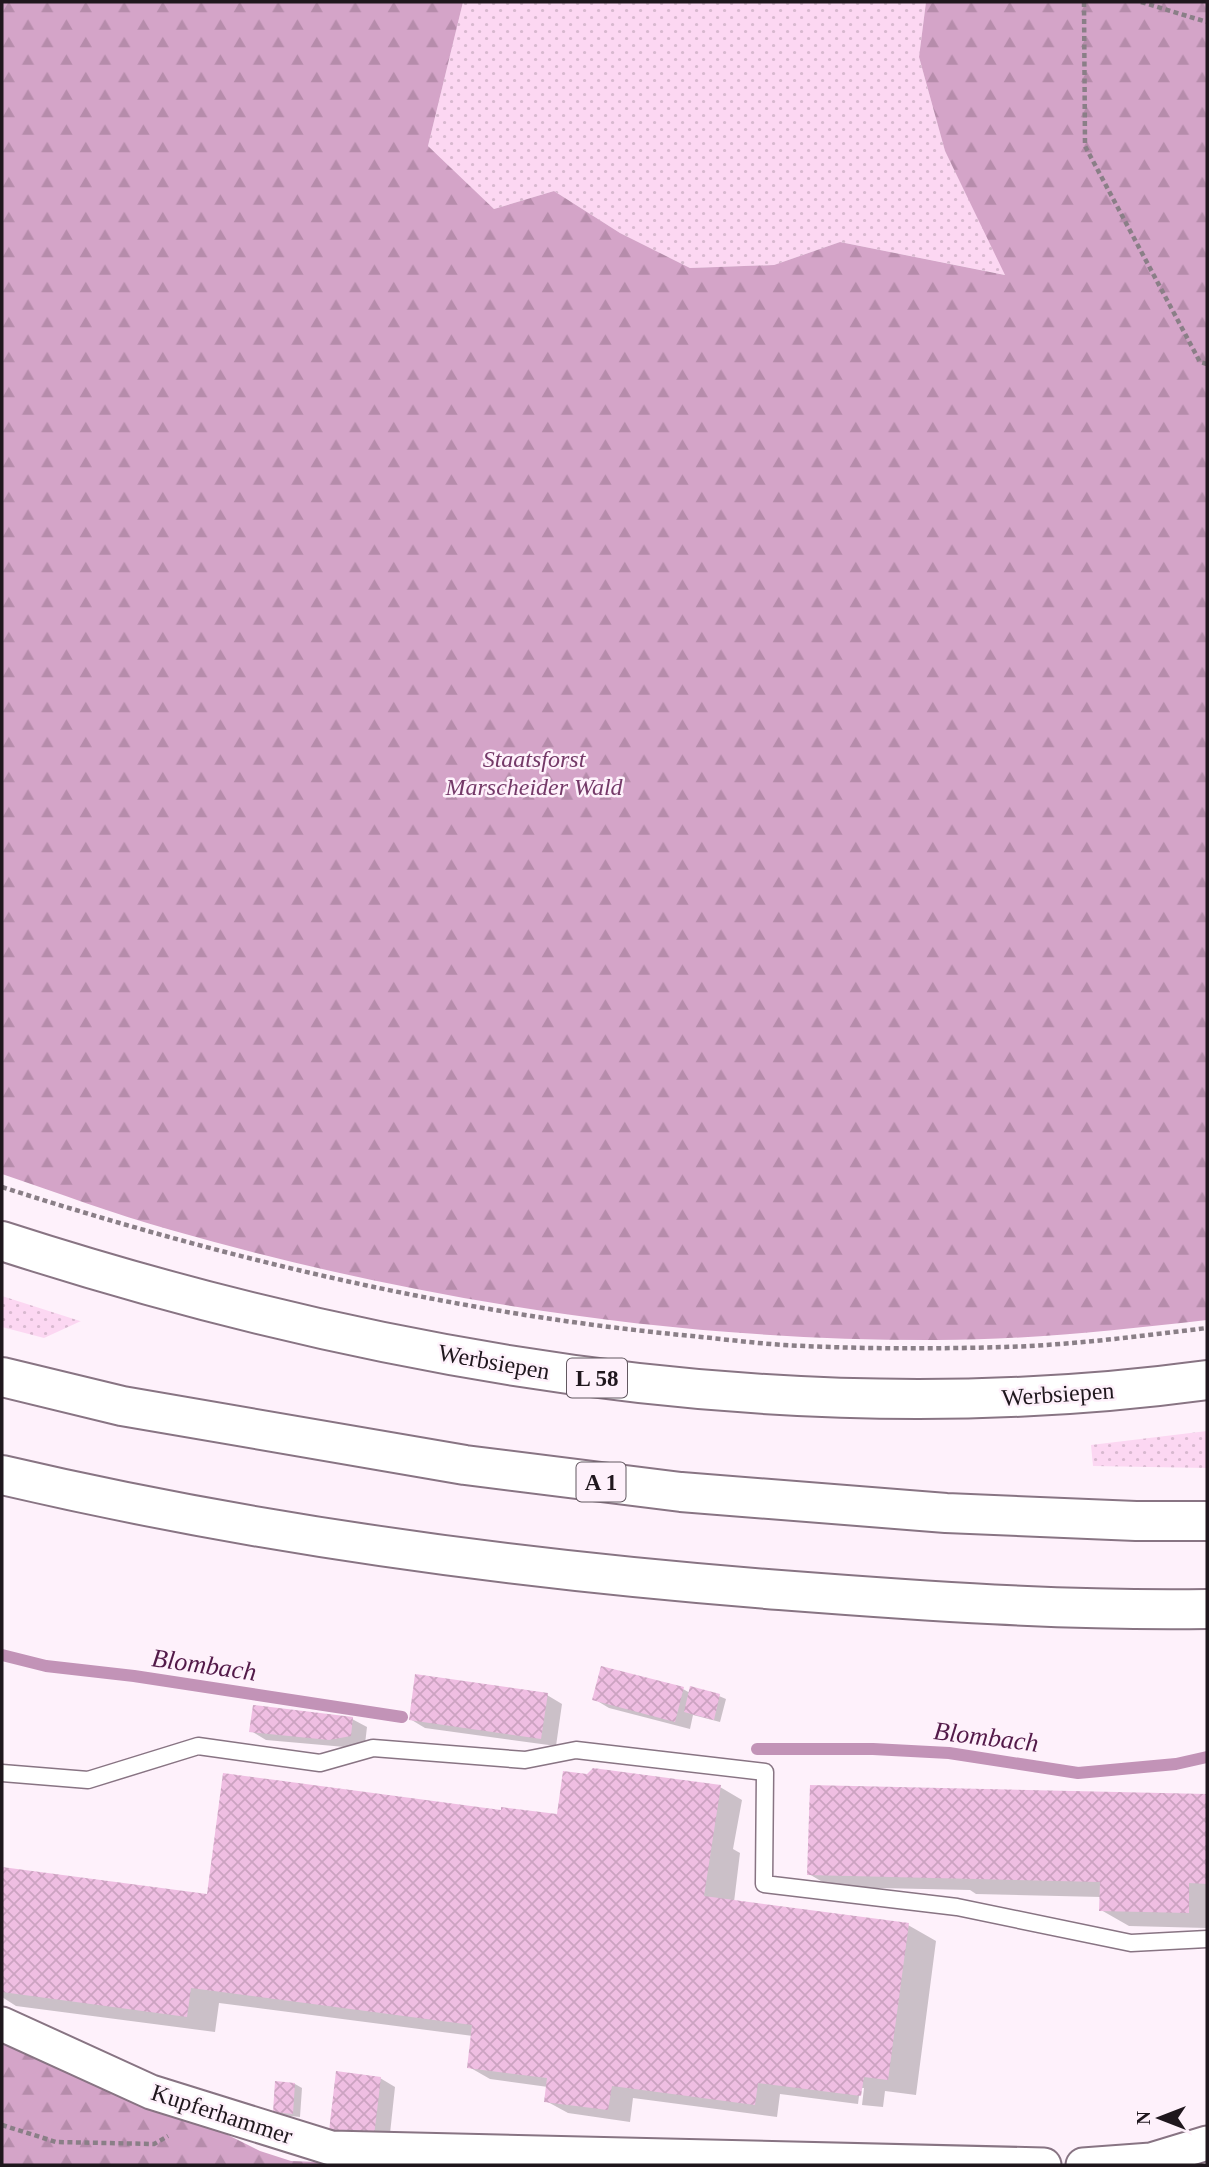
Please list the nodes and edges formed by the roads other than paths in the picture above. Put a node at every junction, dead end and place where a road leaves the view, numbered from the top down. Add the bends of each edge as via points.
1 (2, 1241) edge
2 (2, 1377) edge
3 (1207, 1380) edge
4 (2, 1475) edge
5 (1207, 1521) edge
6 (1207, 1609) edge
7 (2, 1773) edge
8 (1207, 1939) edge
9 (2, 2024) edge
10 (1207, 2143) edge
11 (1044, 2165) edge
12 (1083, 2165) edge

1 - 3 main road, Werbsiepen / L 58 via 127,1279 309,1325 456,1356 630,1383 881,1400 1040,1397
2 - 5 main road, A 1 via 122,1406 452,1463 654,1488 946,1513
4 - 6 main road via 247,1526 458,1558 661,1581 942,1602
7 - 8 lane via 88,1780 198,1746 320,1763 373,1748 525,1760 576,1750 765,1772 764,1884 957,1908 1130,1943
9 - 11 street, Kupferhammer via 151,2092 331,2148
10 - 12 street via 1151,2160

